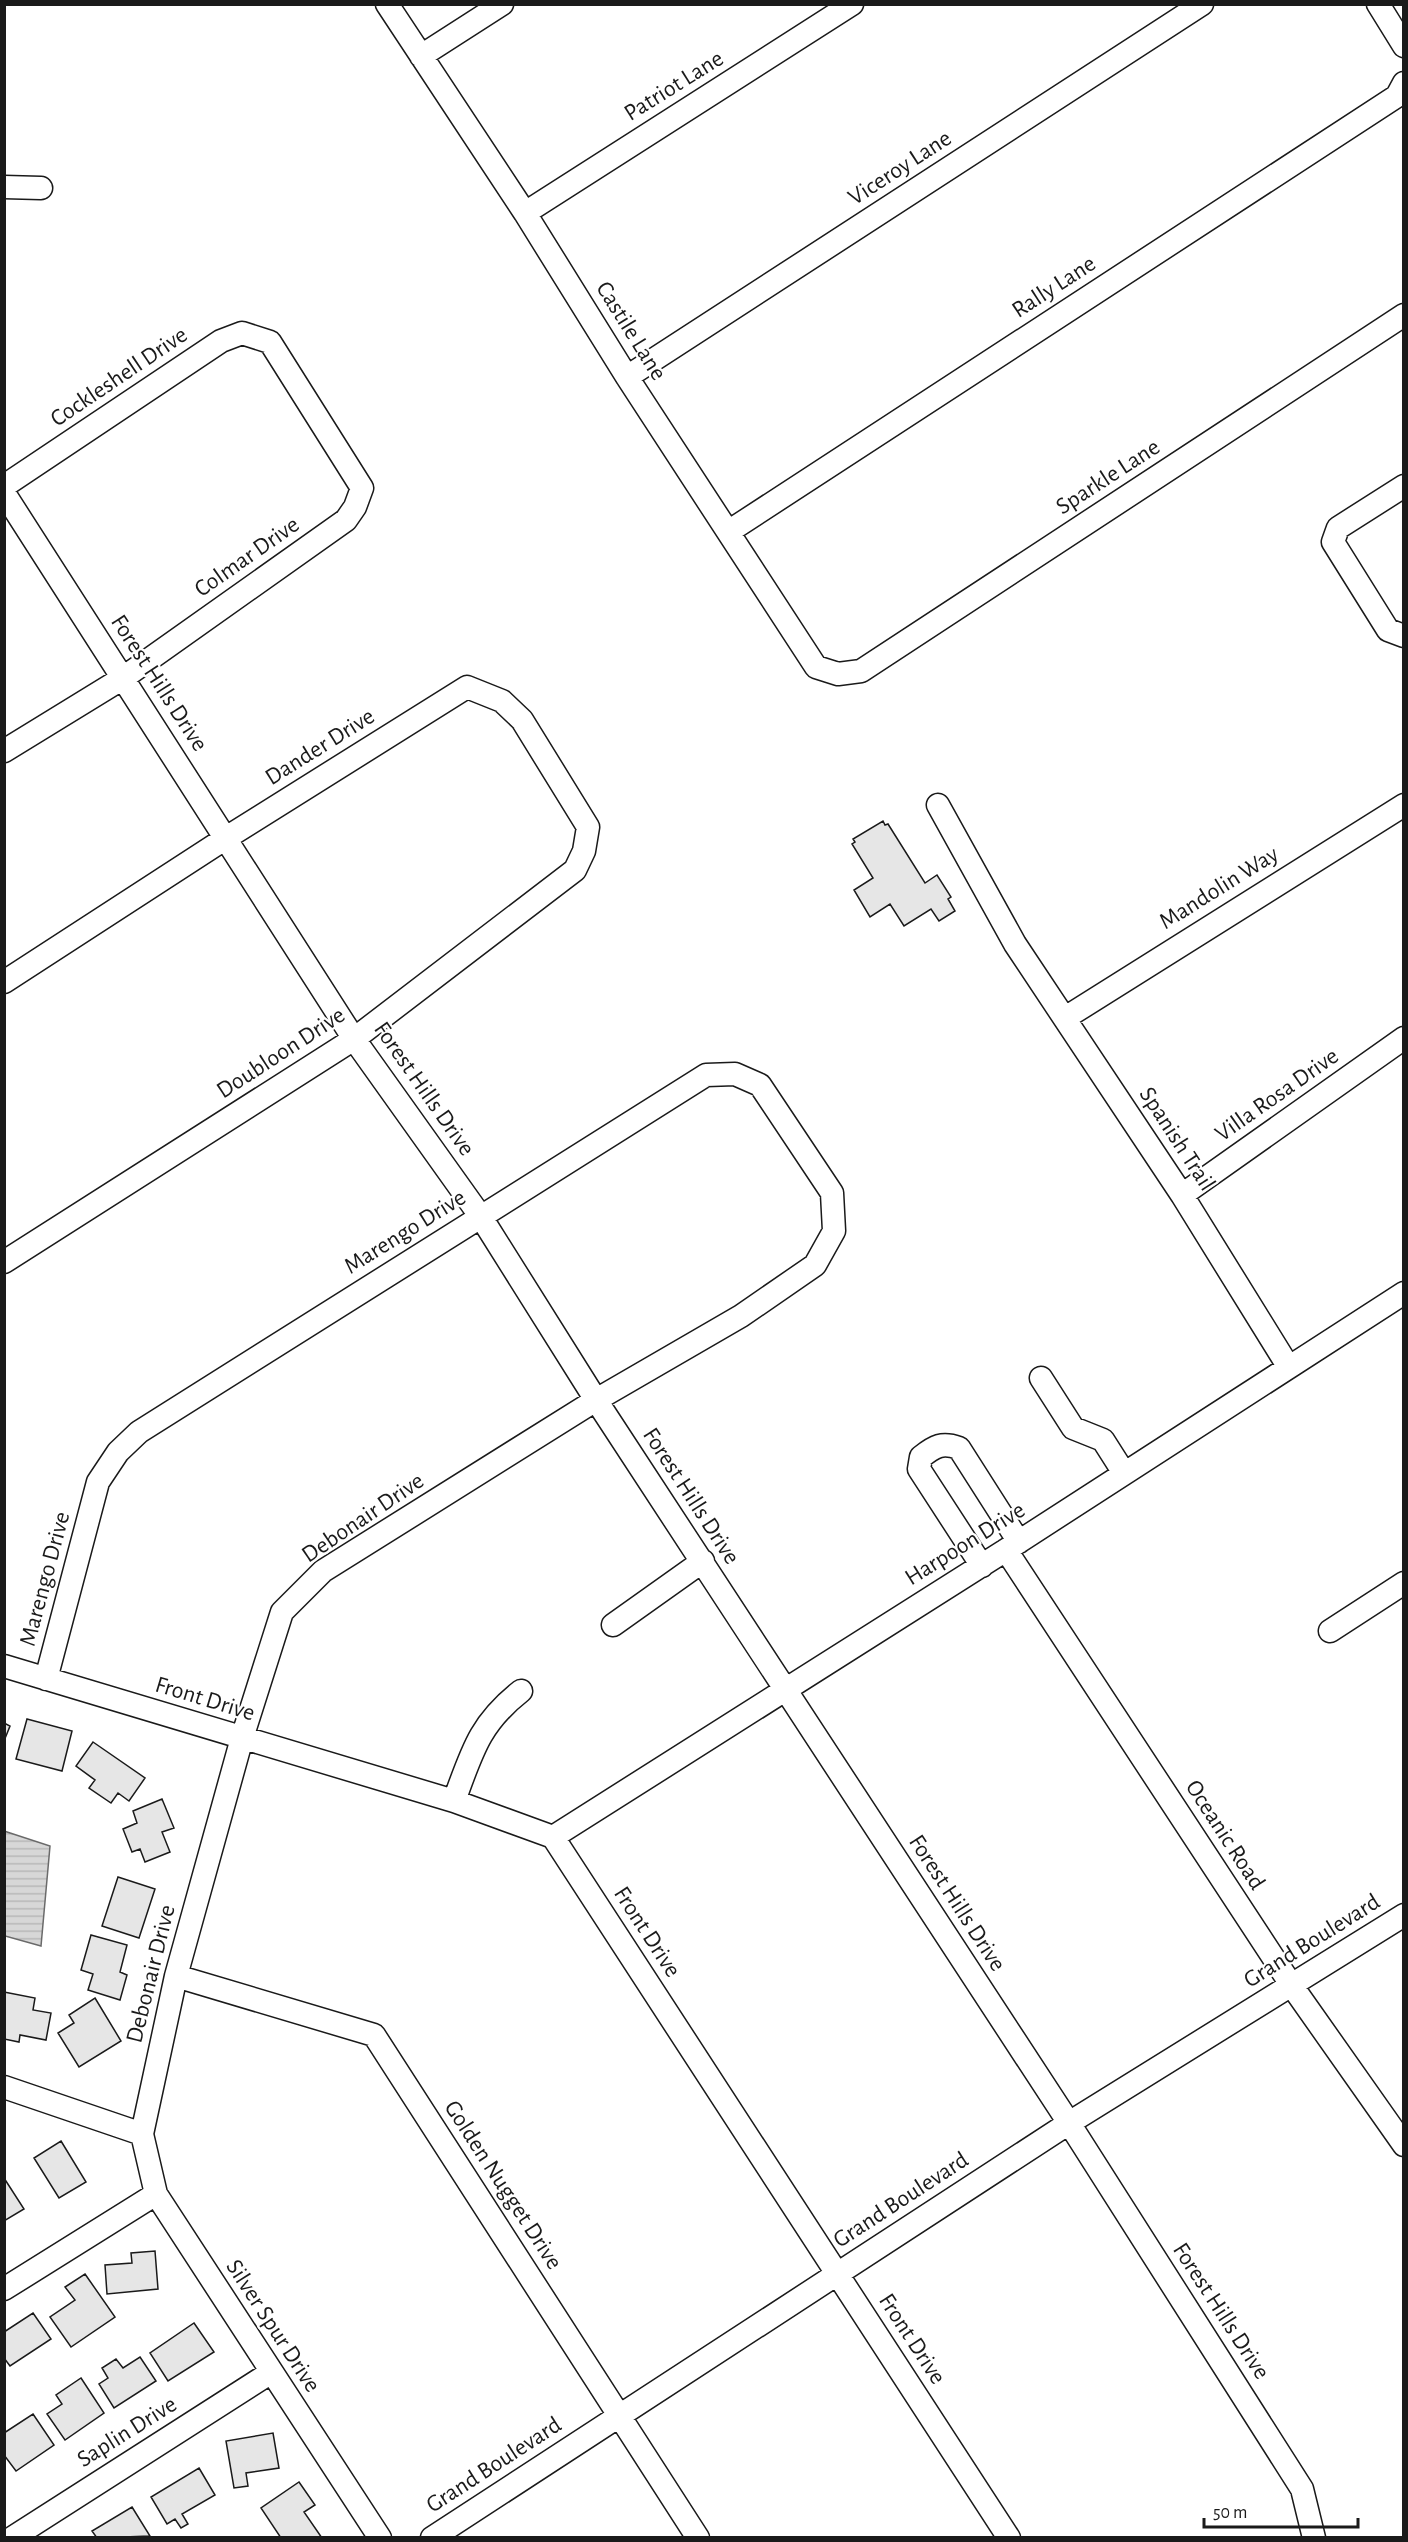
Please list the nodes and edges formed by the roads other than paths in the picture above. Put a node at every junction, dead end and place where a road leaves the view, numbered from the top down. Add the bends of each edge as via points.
1 (387, 4) edge
2 (502, 4) edge
3 (852, 4) edge
4 (1202, 4) edge
5 (1378, 4) edge
6 (1404, 45) edge
7 (421, 56) junction
8 (1404, 83) edge
9 (4, 188) edge
10 (41, 188) dead end
11 (525, 213) junction
12 (1404, 315) edge
13 (270, 342) joint
14 (627, 377) junction
15 (4, 486) edge
16 (1404, 486) edge
17 (4, 493) edge
18 (728, 532) junction
19 (1404, 636) edge
20 (838, 674) joint
21 (123, 678) junction
22 (4, 751) edge
23 (938, 805) dead end
24 (1404, 805) edge
25 (226, 838) junction
26 (575, 870) joint
27 (4, 982) edge
28 (1065, 1018) junction
29 (1404, 1038) edge
30 (354, 1039) junction
31 (1182, 1195) junction
32 (481, 1217) junction
33 (4, 1262) edge
34 (815, 1265) joint
35 (1404, 1293) edge
36 (1288, 1366) junction
37 (1041, 1378) dead end
38 (596, 1400) junction
39 (1124, 1473) junction
40 (1013, 1546) junction
41 (703, 1562) junction
42 (982, 1566) junction
43 (1404, 1583) edge
44 (612, 1625) dead end
45 (1330, 1631) dead end
46 (4, 1666) edge
47 (46, 1679) junction
48 (785, 1689) junction
49 (521, 1691) dead end
50 (242, 1738) junction
51 (454, 1800) junction
52 (553, 1837) junction
53 (1404, 1915) edge
54 (176, 1976) junction
55 (1292, 1986) junction
56 (4, 2087) edge
57 (1069, 2123) junction
58 (142, 2134) junction
59 (1404, 2145) edge
60 (156, 2194) junction
61 (836, 2274) junction
62 (4, 2289) edge
63 (270, 2373) junction
64 (620, 2416) junction
65 (12, 2538) edge
66 (381, 2538) edge
67 (432, 2538) edge
68 (698, 2538) edge
69 (1009, 2538) edge
70 (1314, 2538) edge

1 - 7 street, Castile Lane
2 - 7 street
3 - 11 street, Patriot Lane
4 - 14 street, Viceroy Lane
5 - 6 street
7 - 11 street, Castile Lane
8 - 18 street, Rally Lane via 1397,96 1387,103
9 - 10 street
11 - 14 street, Castile Lane
12 - 20 street, Sparkle Lane via 861,671
13 - 15 street, Cockleshell Drive via 242,333 221,341
13 - 21 street, Colmar Drive via 362,488 356,507 346,520
14 - 18 street, Castile Lane
16 - 19 street via 1338,528 1333,542 1388,630
17 - 21 street, Forest Hills Drive
18 - 20 street, Castile Lane via 816,667
21 - 22 street, Colmar Drive
21 - 25 street, Forest Hills Drive
23 - 28 street, Spanish Trail via 1015,944
24 - 28 street, Mandolin Way
25 - 26 street, Dander Drive via 467,687 502,701 522,720 588,827 584,851
25 - 27 street, Dander Drive
25 - 30 street, Forest Hills Drive
26 - 30 street, Doubloon Drive
28 - 31 street, Spanish Trail
29 - 31 street, Villa Rosa Drive
30 - 32 street, Forest Hills Drive
30 - 33 street, Doubloon Drive
31 - 36 street, Spanish Trail
32 - 34 street, Marengo Drive via 706,1075 735,1074 760,1085 832,1193 834,1231
32 - 38 street, Forest Hills Drive
32 - 47 street, Marengo Drive via 139,1432 118,1452 98,1482
34 - 38 street, Debonair Drive via 741,1316
35 - 36 street, Harpoon Drive
36 - 39 street, Harpoon Drive
37 - 39 street via 1072,1428 1102,1440
38 - 41 street, Forest Hills Drive
38 - 50 street, Debonair Drive via 323,1571 282,1612
39 - 40 street, Harpoon Drive
40 - 42 street, Harpoon Drive
40 - 42 street, Oceanic Road via 958,1448 945,1443 934,1447 921,1457 919,1469
40 - 55 street, Oceanic Road
41 - 44 street
41 - 48 street, Forest Hills Drive
42 - 48 street, Harpoon Drive
43 - 45 street
46 - 47 street, Front Drive
47 - 50 street, Front Drive
48 - 52 street, Harpoon Drive
48 - 57 street, Forest Hills Drive
49 - 51 street via 500,1707 476,1739
50 - 51 street, Front Drive
50 - 54 street, Debonair Drive
51 - 52 street, Front Drive
52 - 61 street, Front Drive
53 - 55 street, Grand Boulevard
54 - 58 street, Debonair Drive
54 - 64 street, Golden Nugget Drive via 374,2035
55 - 57 street, Grand Boulevard
55 - 59 street, Oceanic Road
56 - 58 street
57 - 61 street, Grand Boulevard
57 - 70 street, Forest Hills Drive via 1302,2489
58 - 60 street, Silver Spur Drive
60 - 62 street
60 - 63 street, Silver Spur Drive
61 - 64 street, Grand Boulevard
61 - 69 street, Front Drive
63 - 65 street, Saplin Drive
63 - 66 street, Silver Spur Drive
64 - 67 street, Grand Boulevard
64 - 68 street, Golden Nugget Drive

